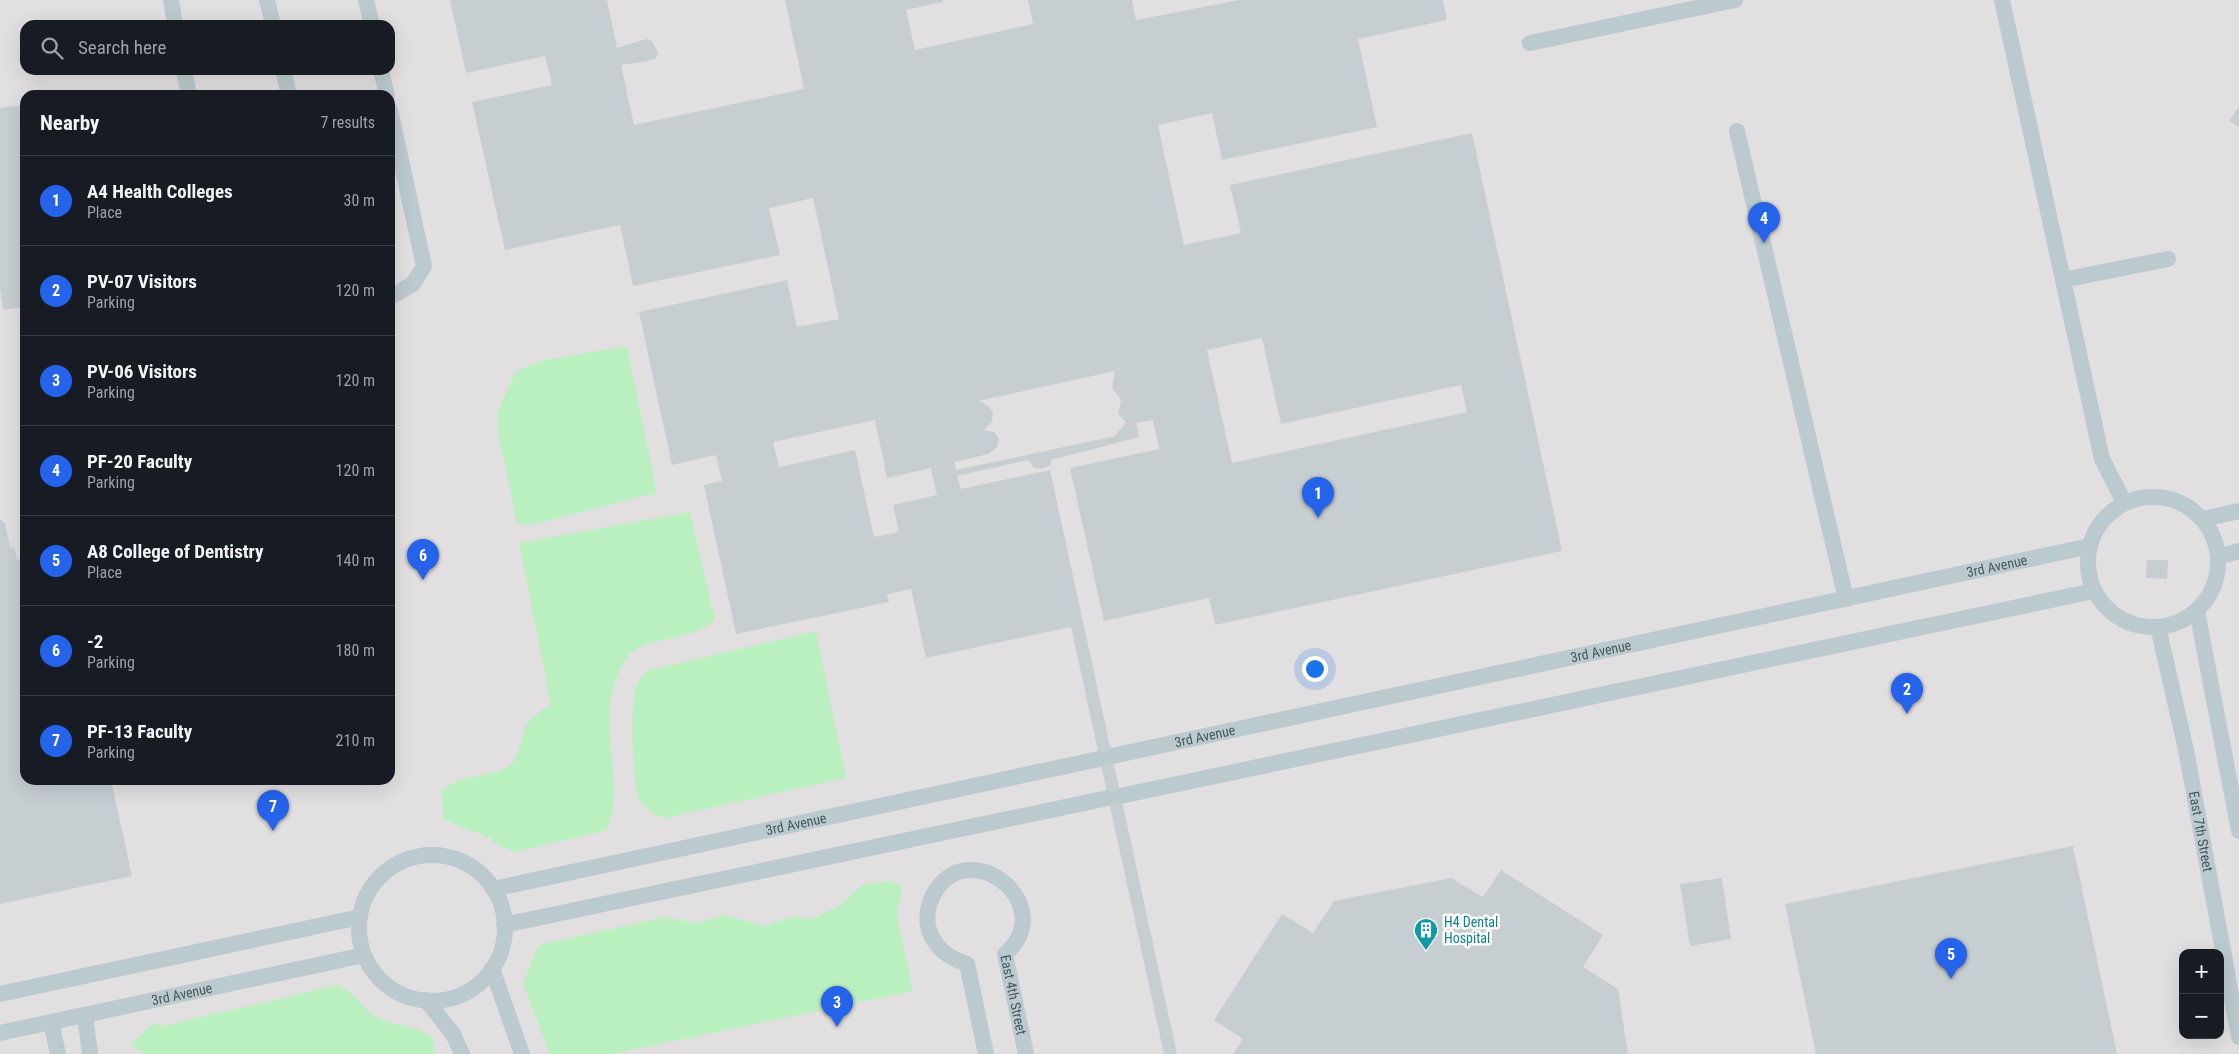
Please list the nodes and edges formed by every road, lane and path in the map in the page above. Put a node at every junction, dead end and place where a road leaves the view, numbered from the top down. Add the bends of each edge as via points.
1 (171, 0) edge
2 (267, 0) edge
3 (366, 0) edge
4 (1735, 0) edge
5 (2002, 0) edge
6 (1698, 4) edge
7 (174, 20) edge
8 (272, 20) edge
9 (371, 20) edge
10 (1530, 43) dead end
11 (185, 75) edge
12 (284, 75) edge
13 (382, 75) edge
14 (188, 90) edge
15 (287, 90) edge
16 (386, 90) edge
17 (1737, 131) dead end
18 (395, 133) edge
19 (2168, 259) dead end
20 (2063, 280) junction
21 (395, 294) edge
22 (2124, 502) junction
23 (2239, 511) edge
24 (2203, 520) junction
25 (2090, 546) junction
26 (2239, 551) edge
27 (2218, 558) junction
28 (2094, 591) junction
29 (1846, 599) junction
30 (2196, 611) junction
31 (2158, 627) junction
32 (2239, 831) edge
33 (493, 889) junction
34 (360, 917) junction
35 (504, 925) junction
36 (364, 955) junction
37 (492, 969) junction
38 (0, 994) edge
39 (426, 1000) junction
40 (85, 1015) junction
41 (51, 1022) junction
42 (0, 1033) edge
43 (2239, 1037) edge
44 (58, 1054) edge
45 (90, 1054) edge
46 (462, 1054) edge
47 (522, 1054) edge
48 (986, 1054) edge
49 (1026, 1054) edge

1 - 7 lane
2 - 8 lane
3 - 9 lane
4 - 6 lane
5 - 20 lane
6 - 10 lane
11 - 14 lane
12 - 15 lane
13 - 16 lane
17 - 29 lane
18 - 21 lane via 424,266 414,284
19 - 20 lane
20 - 22 lane via 2102,459
22 - 24 lane via 2158,496 2190,508
22 - 25 lane via 2098,524
23 - 24 lane
24 - 27 lane via 2212,534
25 - 28 lane via 2088,574
25 - 29 lane, 3rd Avenue
26 - 27 lane
27 - 30 lane via 2215,584 2208,599
28 - 31 lane via 2116,616 2132,624
28 - 35 lane
29 - 33 lane, 3rd Avenue
30 - 31 lane via 2182,621
30 - 32 lane
31 - 43 lane, East 7th Street via 2186,750
33 - 34 lane via 473,868 456,859 418,856 384,872 371,886
33 - 35 lane via 498,896
34 - 36 lane via 360,941
34 - 38 lane
35 - 37 lane via 501,952
36 - 39 lane via 376,975 390,988
36 - 40 lane, 3rd Avenue
37 - 39 lane via 463,994
37 - 47 lane
39 - 46 lane via 453,1034
40 - 41 lane, 3rd Avenue
40 - 45 lane
41 - 42 lane, 3rd Avenue
41 - 44 lane
48 - 49 lane, East 4th Street via 967,964 943,952 928,927 928,912 939,886 951,876 965,871 980,870 1007,883 1021,908 1022,923 1018,937 1004,954

